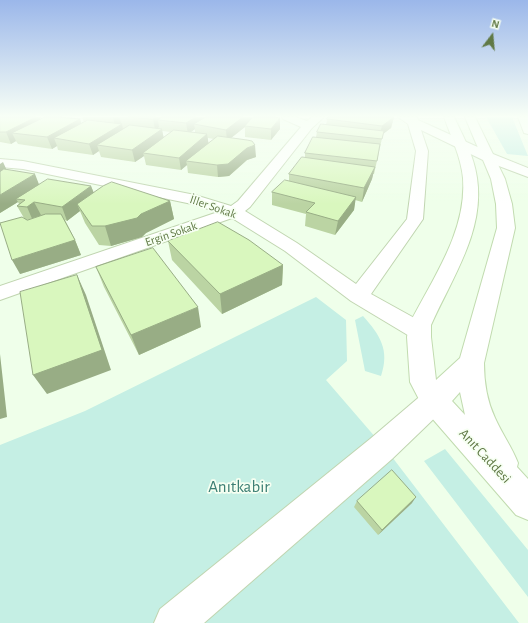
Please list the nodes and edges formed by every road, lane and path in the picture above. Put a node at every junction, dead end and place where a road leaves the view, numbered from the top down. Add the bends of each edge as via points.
1 (292, 146) edge
2 (420, 146) edge
3 (461, 146) edge
4 (464, 146) edge
5 (483, 146) edge
6 (488, 157) junction
7 (0, 163) edge
8 (528, 173) edge
9 (234, 212) junction
10 (0, 293) edge
11 (358, 296) junction
12 (419, 332) junction
13 (471, 363) junction
14 (434, 401) junction
15 (523, 497) edge
16 (174, 623) edge

1 - 9 street, Ergin Sokak via 244,204
2 - 11 street via 422,151 415,219
3 - 12 street, Anıt Caddesi via 470,178 467,222 456,253 423,318
4 - 6 street
5 - 6 street, Anıt Caddesi
6 - 8 street
6 - 13 street, Anıt Caddesi via 498,179 506,228
7 - 9 street, İller Sokak via 22,165 195,200
9 - 10 street, Ergin Sokak
9 - 11 street, İller Sokak via 292,247
11 - 12 street, İller Sokak
12 - 14 street, Anıt Caddesi via 423,382
13 - 14 street
13 - 15 street, Anıt Caddesi via 472,392 479,416 488,437
14 - 15 street, Anıt Caddesi
14 - 16 street via 381,449

